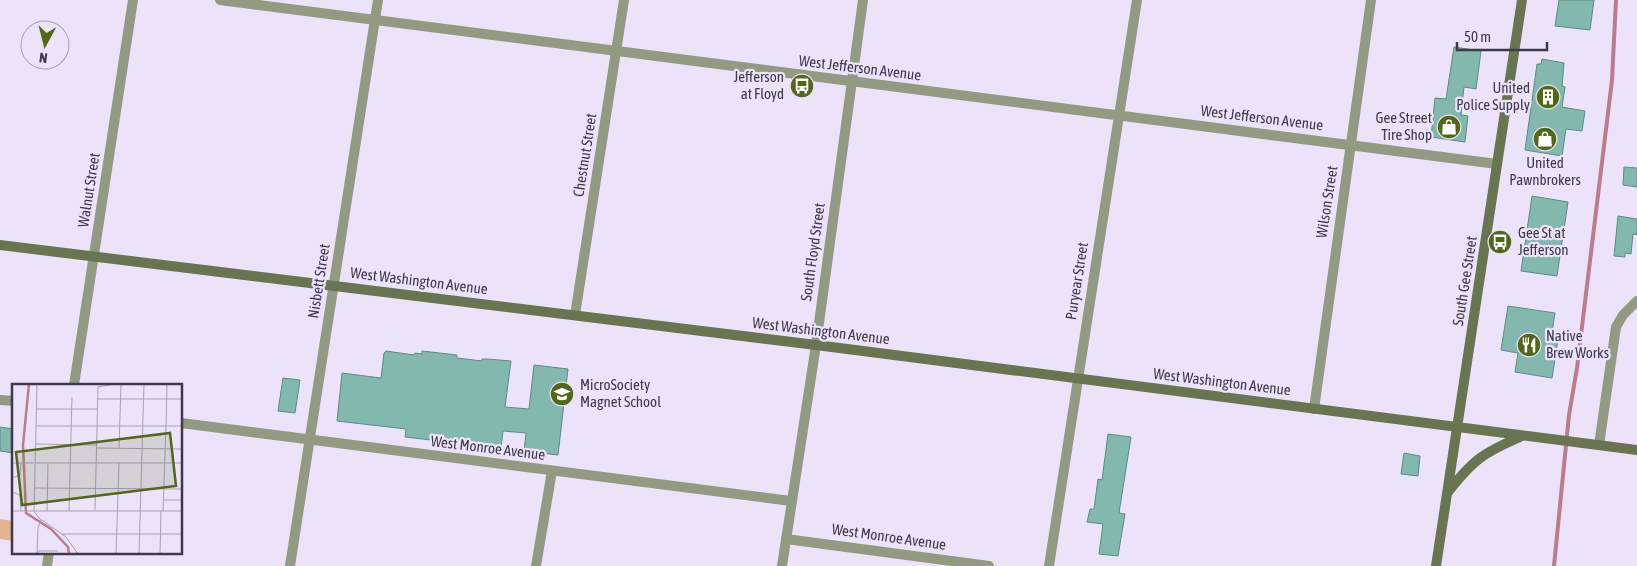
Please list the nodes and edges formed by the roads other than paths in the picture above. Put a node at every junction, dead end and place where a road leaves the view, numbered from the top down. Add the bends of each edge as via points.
1 (133, 0) edge
2 (220, 0) edge
3 (378, 0) edge
4 (624, 0) edge
5 (863, 0) edge
6 (1136, 0) edge
7 (1371, 0) edge
8 (1522, 0) edge
9 (375, 20) junction
10 (616, 51) junction
11 (850, 82) junction
12 (1118, 115) junction
13 (1351, 144) junction
14 (1497, 164) junction
15 (0, 245) edge
16 (94, 256) junction
17 (333, 286) junction
18 (1637, 301) edge
19 (575, 315) junction
20 (816, 345) junction
21 (1077, 379) junction
22 (74, 384) edge
23 (1314, 408) junction
24 (182, 423) edge
25 (1457, 428) junction
26 (1522, 436) junction
27 (310, 439) junction
28 (1595, 444) junction
29 (1637, 450) edge
30 (552, 471) junction
31 (1447, 492) junction
32 (791, 501) junction
33 (786, 539) junction
34 (290, 566) edge
35 (536, 566) edge
36 (782, 566) edge
37 (989, 566) edge
38 (1049, 566) edge
39 (1436, 566) edge

1 - 16 street, Walnut Street
2 - 9 street, West Jefferson Avenue
3 - 9 street, Nisbett Street
4 - 10 street, Chestnut Street
5 - 11 street, South Floyd Street
6 - 12 street, Puryear Street
7 - 13 street, Wilson Street
8 - 14 street, South Gee Street
9 - 10 street, West Jefferson Avenue
9 - 17 street, Nisbett Street
10 - 11 street, West Jefferson Avenue
10 - 19 street, Chestnut Street
11 - 12 street, West Jefferson Avenue
11 - 20 street, South Floyd Street
12 - 13 street, West Jefferson Avenue
12 - 21 street, Puryear Street
13 - 14 street, West Jefferson Avenue
13 - 23 street, Wilson Street
14 - 25 street, South Gee Street
15 - 16 street, West Washington Avenue
16 - 17 street, West Washington Avenue
16 - 22 street, Walnut Street
17 - 19 street, West Washington Avenue
17 - 27 street, Nisbett Street
18 - 28 street via 1616,327
19 - 20 street, West Washington Avenue
20 - 21 street, West Washington Avenue
20 - 32 street, South Floyd Street
21 - 23 street, West Washington Avenue
21 - 38 street, Puryear Street
23 - 25 street, West Washington Avenue
24 - 27 street, West Monroe Avenue
25 - 26 street, West Washington Avenue
25 - 31 street, South Gee Street
26 - 28 street, West Washington Avenue
26 - 31 street via 1486,452 1466,468
27 - 30 street, West Monroe Avenue
27 - 34 street, Nisbett Street
28 - 29 street, West Washington Avenue
30 - 32 street, West Monroe Avenue
30 - 35 street
31 - 39 street, South Gee Street
32 - 33 street, South Floyd Street
33 - 36 street, South Floyd Street
33 - 37 street, West Monroe Avenue

